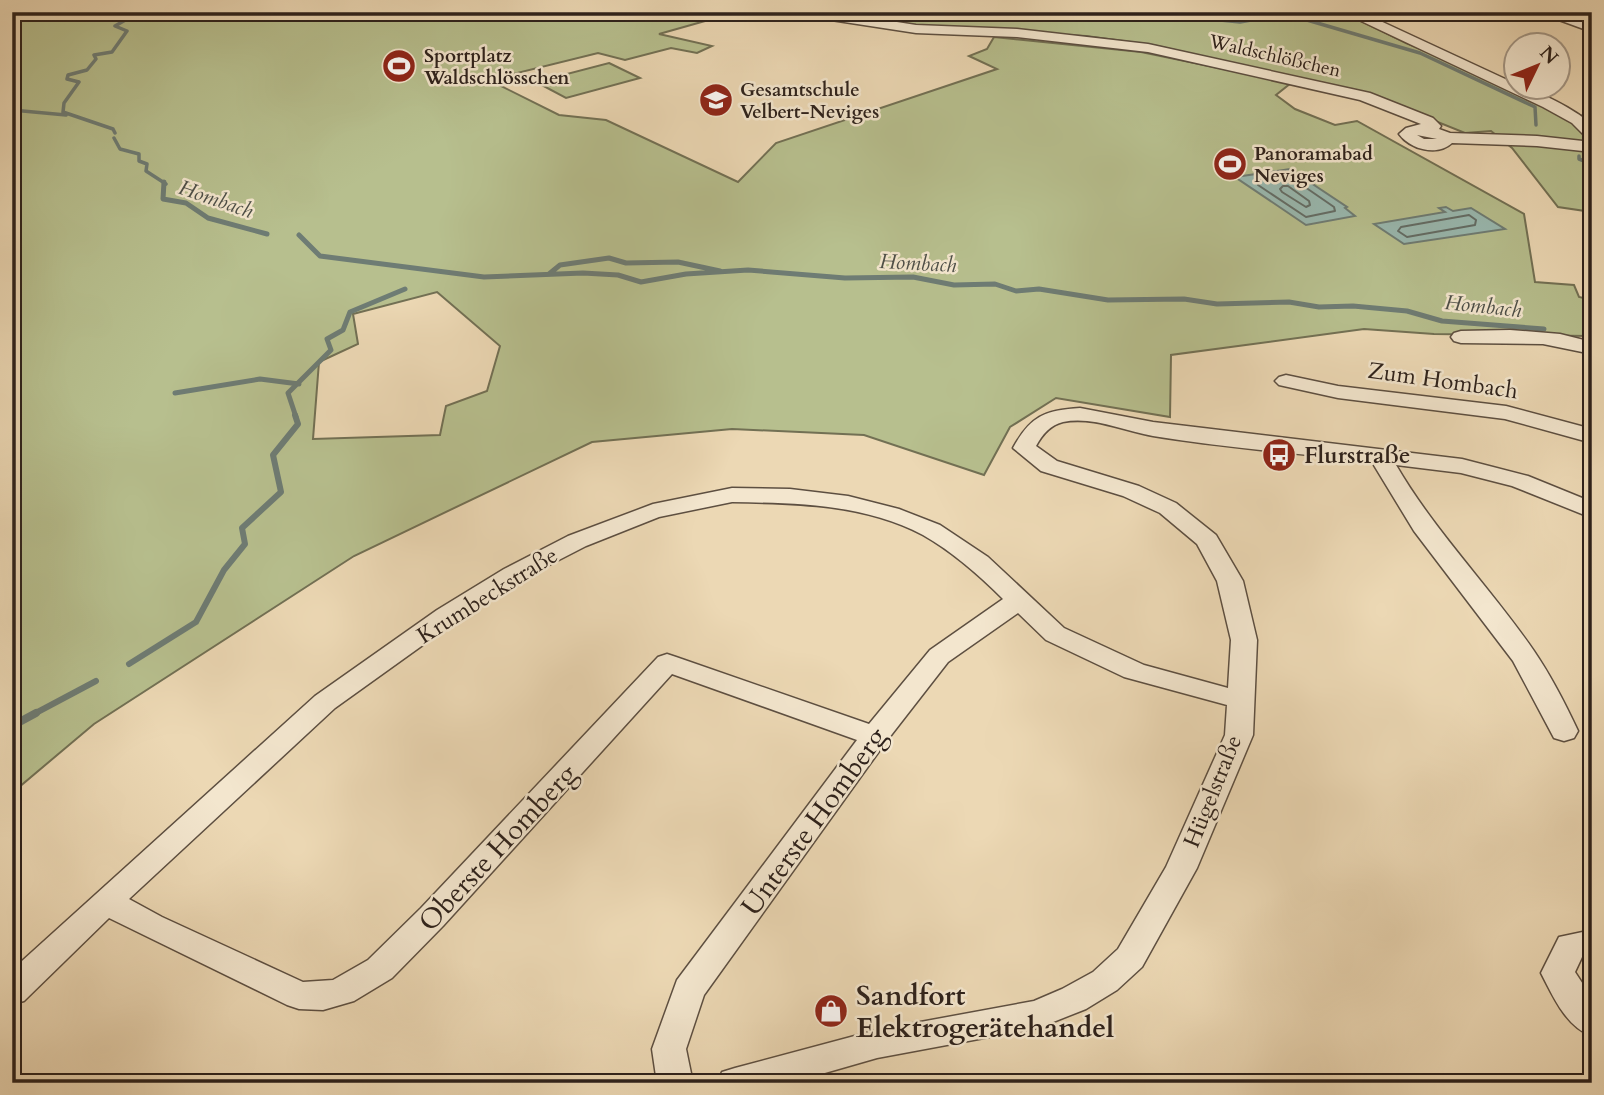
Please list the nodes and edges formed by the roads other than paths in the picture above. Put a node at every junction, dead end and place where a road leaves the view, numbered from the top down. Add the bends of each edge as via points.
1 (805, 12) edge
2 (1349, 12) edge
3 (1544, 12) edge
4 (1592, 28) edge
5 (1592, 134) edge
6 (1592, 145) edge
7 (1461, 337) dead end
8 (1592, 348) edge
9 (1286, 381) dead end
10 (1592, 436) edge
11 (1379, 455) junction
12 (1592, 511) edge
13 (1019, 600) junction
14 (1240, 700) junction
15 (1564, 731) dead end
16 (875, 736) junction
17 (106, 901) junction
18 (1592, 943) edge
19 (12, 991) edge
20 (1592, 1022) edge
21 (675, 1083) edge
22 (735, 1083) edge

1 - 6 street, Waldschlößchen via 916,29 1017,33 1148,47 1365,96 1427,121 1438,134
2 - 5 street via 1578,120
3 - 4 street
7 - 8 street via 1514,335
9 - 10 street, Zum Hombach via 1506,413
11 - 12 street, Hügelstraße via 1462,466 1509,478
11 - 14 street, Hügelstraße via 1070,414 1049,419 1027,438 1024,448 1049,467 1131,491 1168,508 1207,540 1230,581 1244,640
11 - 15 street via 1394,486 1504,625 1554,704
13 - 14 street, Krumbeckstraße via 1055,634 1134,671
13 - 16 street, Unterste Homberg via 939,656
13 - 17 street, Krumbeckstraße via 979,562 931,530 848,503 790,495 732,495 653,511 577,541 513,574 325,702
14 - 22 street, Hügelstraße via 1239,735 1181,867 1130,958 1105,981 1038,1014 877,1044
16 - 17 street, Oberste Homberg via 667,663 380,969 323,996 299,995
16 - 21 street, Unterste Homberg via 689,990 669,1049
17 - 19 street, Krumbeckstraße
18 - 20 street via 1570,946 1558,973

